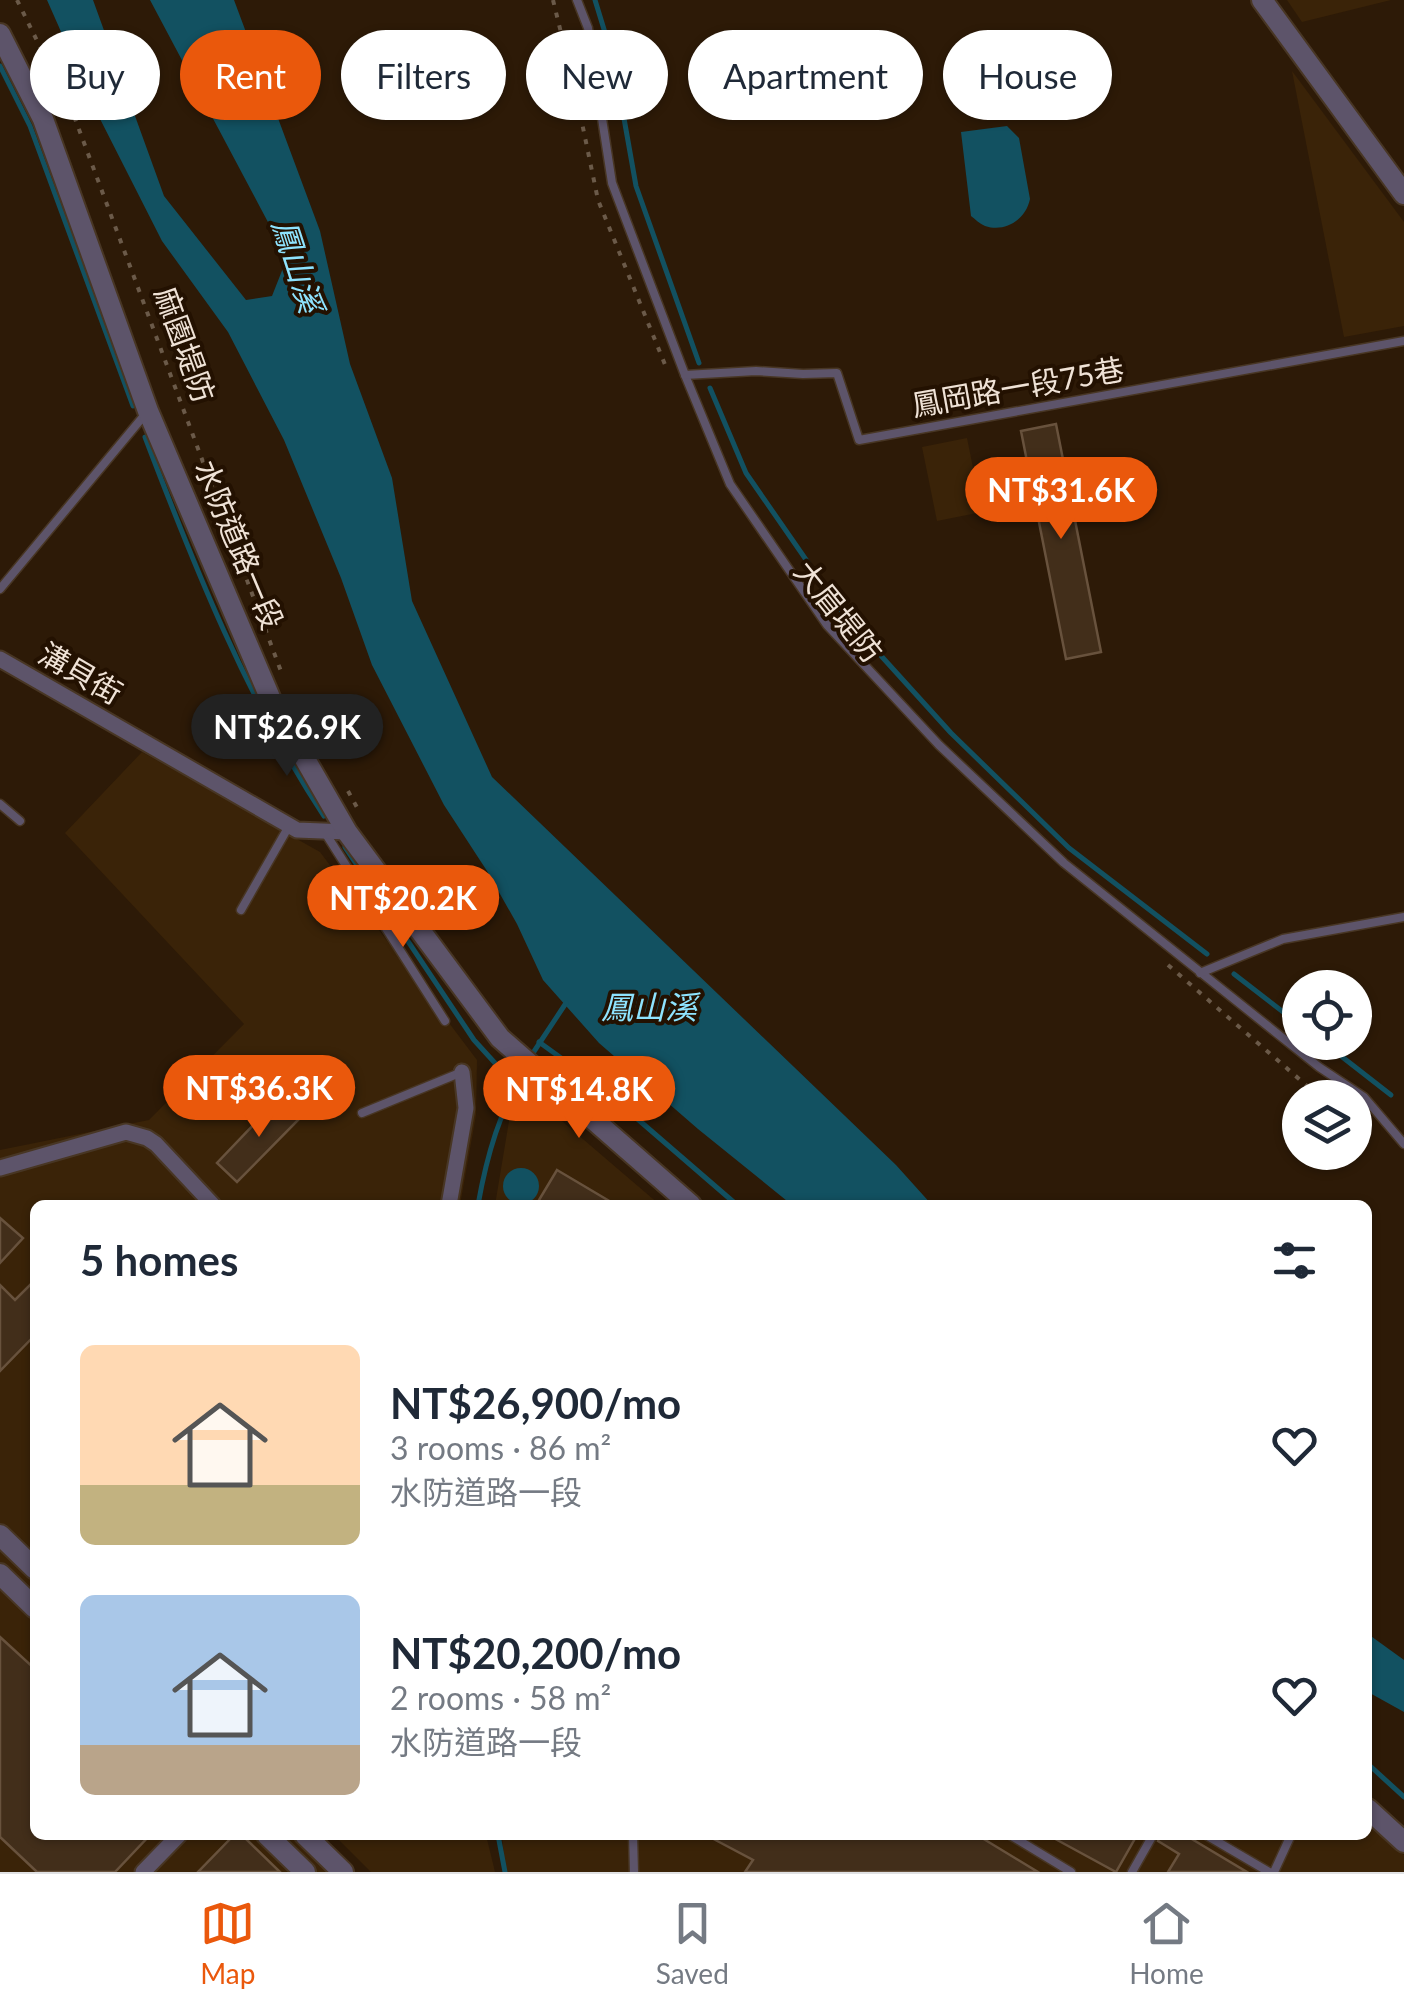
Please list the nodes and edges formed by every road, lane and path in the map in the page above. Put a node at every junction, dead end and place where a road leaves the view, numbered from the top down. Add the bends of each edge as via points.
1 (16, 0) edge
2 (553, 0) edge
3 (578, 0) edge
4 (1262, 0) edge
5 (0, 34) edge
6 (1404, 194) edge
7 (1404, 341) edge
8 (669, 373) dead end
9 (686, 375) junction
10 (148, 411) junction
11 (0, 589) edge
12 (0, 659) edge
13 (282, 672) dead end
14 (344, 784) dead end
15 (0, 804) edge
16 (360, 813) dead end
17 (20, 822) dead end
18 (290, 826) junction
19 (324, 831) junction
20 (347, 832) junction
21 (241, 910) dead end
22 (1404, 917) edge
23 (1164, 962) dead end
24 (1200, 972) junction
25 (444, 1021) dead end
26 (462, 1072) joint
27 (1300, 1080) edge
28 (362, 1113) dead end
29 (1402, 1138) edge
30 (0, 1168) edge
31 (208, 1200) edge
32 (450, 1200) edge
33 (685, 1200) edge
34 (0, 1534) edge
35 (30, 1564) edge
36 (0, 1574) edge
37 (30, 1603) edge
38 (1372, 1813) edge
39 (174, 1840) edge
40 (273, 1840) edge
41 (313, 1840) edge
42 (633, 1840) edge
43 (1018, 1840) edge
44 (1149, 1840) edge
45 (1215, 1840) edge
46 (1288, 1840) edge
47 (1404, 1842) edge
48 (143, 1872) edge
49 (305, 1872) edge
50 (343, 1872) edge
51 (634, 1872) edge
52 (1071, 1872) edge
53 (1132, 1872) edge
54 (1272, 1872) edge

1 - 13 path, 麻園堤防 via 74,116
2 - 8 path via 598,200
3 - 9 lane via 612,183
4 - 6 street
5 - 10 street, 水防道路一段 via 43,119
7 - 9 lane, 鳳岡路一段75巷 via 858,440 837,373
9 - 24 lane via 730,484 828,625 939,745 1050,850
10 - 11 lane
10 - 20 street, 水防道路一段 via 270,700
12 - 18 street, 溝貝街
14 - 16 path
15 - 17 lane
18 - 19 street, 溝貝街
18 - 21 lane
19 - 20 street, 溝貝街
19 - 25 lane
20 - 33 street, 水防道路一段 via 500,1038
22 - 24 lane via 1283,939
23 - 27 path
24 - 29 lane via 1364,1096
26 - 28 lane
26 - 32 street via 466,1108
30 - 31 street via 126,1132 156,1144
34 - 35 street
36 - 37 street
38 - 47 street
39 - 48 street
40 - 49 street
41 - 50 street
42 - 51 lane
43 - 52 lane
44 - 53 lane
45 - 54 lane
46 - 54 lane

